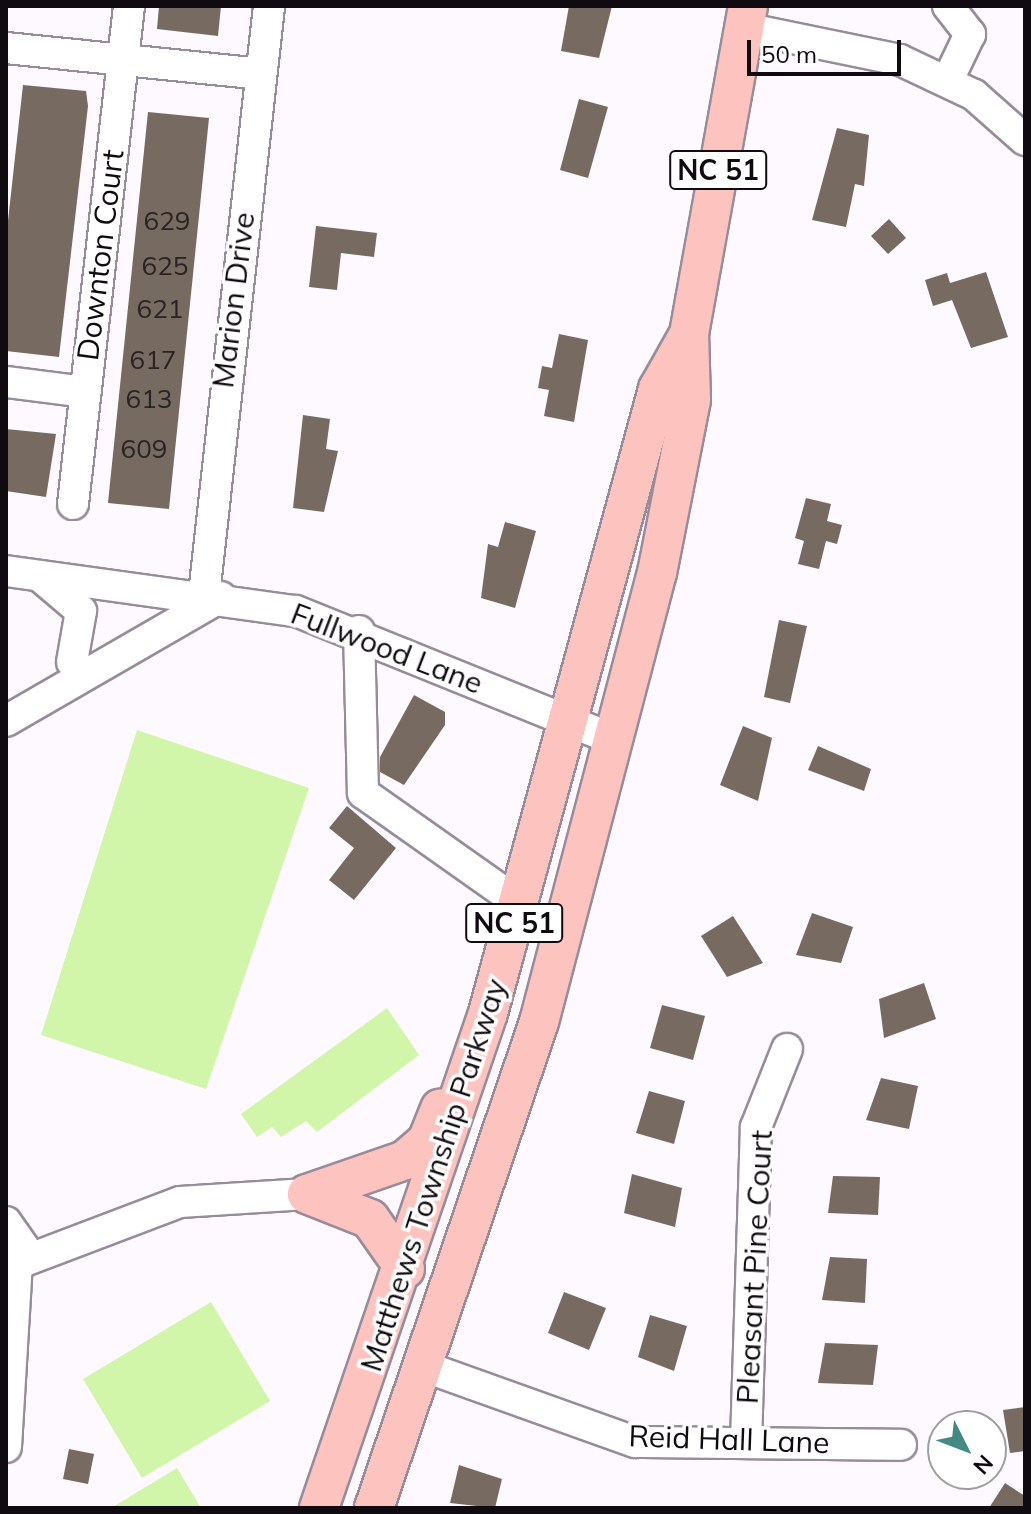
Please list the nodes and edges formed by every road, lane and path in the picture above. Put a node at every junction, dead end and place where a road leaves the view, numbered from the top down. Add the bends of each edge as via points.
1 (129, 6) edge
2 (269, 6) edge
3 (948, 6) edge
4 (746, 17) edge
5 (6, 48) edge
6 (122, 61) junction
7 (260, 74) junction
8 (948, 80) junction
9 (1025, 140) edge
10 (689, 334) junction
11 (6, 382) edge
12 (85, 392) junction
13 (73, 504) dead end
14 (6, 571) edge
15 (36, 575) junction
16 (206, 595) junction
17 (359, 631) junction
18 (72, 662) junction
19 (6, 699) edge
20 (6, 721) edge
21 (573, 721) junction
22 (615, 740) junction
23 (519, 903) junction
24 (488, 1013) junction
25 (787, 1049) dead end
26 (307, 1194) junction
27 (6, 1222) edge
28 (17, 1261) edge
29 (405, 1269) junction
30 (425, 1367) junction
31 (746, 1443) junction
32 (901, 1445) dead end
33 (6, 1447) edge
34 (319, 1508) edge
35 (374, 1508) edge

1 - 6 street, Downton Court
2 - 7 street, Marion Drive
3 - 8 street via 970,34
4 - 8 street via 869,50
4 - 10 main road, Matthews Township Parkway / NC 51
5 - 6 street
6 - 7 street
6 - 12 street, Downton Court
7 - 16 street, Marion Drive
8 - 9 street
10 - 21 main road, Matthews Township Parkway / NC 51 via 658,389
10 - 22 main road, Matthews Township Parkway / NC 51 via 691,400
11 - 12 street
12 - 13 street, Downton Court
14 - 15 street, Fullwood Lane
15 - 16 street, Fullwood Lane
15 - 18 street via 81,611
16 - 17 street, Fullwood Lane
16 - 18 street
16 - 20 street
17 - 21 street, Fullwood Lane
17 - 23 street via 363,793
18 - 19 street
21 - 22 street, Fullwood Lane
21 - 23 main road, Matthews Township Parkway / NC 51
22 - 30 main road, Matthews Township Parkway / NC 51 via 539,1022
23 - 24 main road, Matthews Township Parkway / NC 51
24 - 26 main road via 467,1032 427,1141 382,1172
24 - 29 main road, Matthews Township Parkway / NC 51
25 - 31 street, Pleasant Pine Court via 756,1127
26 - 28 street via 180,1202
26 - 29 main road via 370,1219
27 - 28 street
28 - 33 street
29 - 34 main road, Matthews Township Parkway / NC 51
30 - 31 street, Reid Hall Lane via 635,1442
30 - 35 main road, Matthews Township Parkway / NC 51
31 - 32 street, Reid Hall Lane

